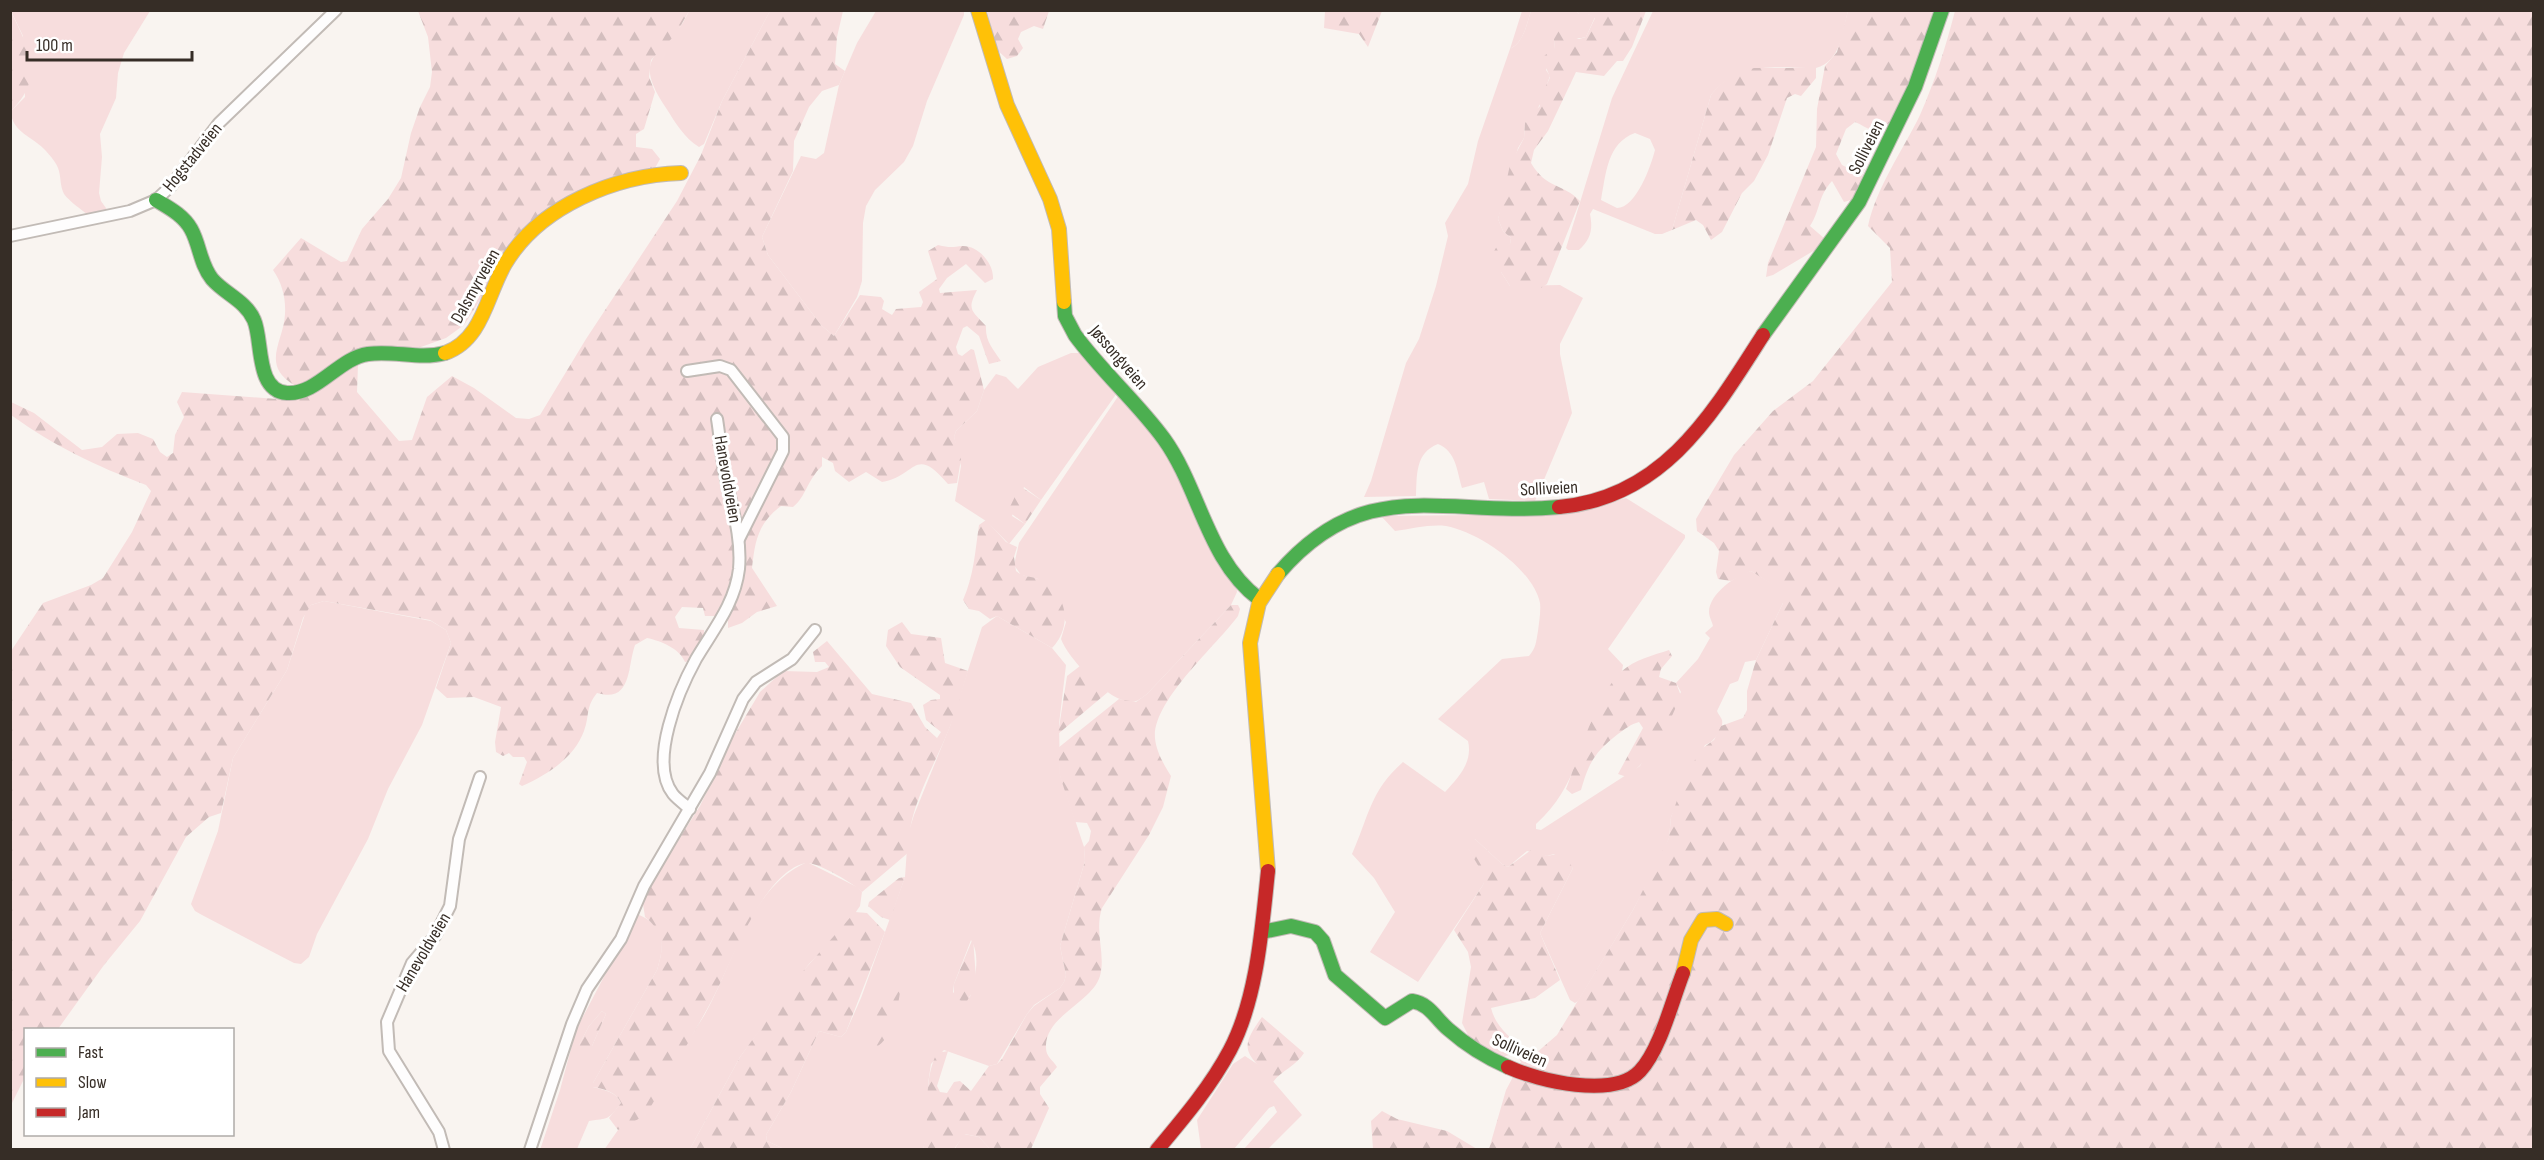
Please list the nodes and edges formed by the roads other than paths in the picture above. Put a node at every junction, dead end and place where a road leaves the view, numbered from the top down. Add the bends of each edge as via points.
1 (336, 10) edge
2 (978, 10) edge
3 (1942, 10) edge
4 (681, 173) dead end
5 (156, 200) junction
6 (10, 236) edge
7 (687, 371) dead end
8 (717, 419) dead end
9 (739, 538) junction
10 (1259, 599) junction
11 (815, 630) dead end
12 (480, 777) dead end
13 (690, 809) junction
14 (1726, 924) dead end
15 (1262, 932) junction
16 (444, 1149) edge
17 (530, 1149) edge
18 (1157, 1149) edge

1 - 5 street, Hogstadveien via 219,123
2 - 10 street, Jøssongveien via 1007,105 1050,199 1059,229 1065,316 1070,327 1160,431 1180,463 1202,517 1245,588
3 - 10 street, Solliveien via 1918,84 1846,224 1779,310 1693,435 1667,461 1625,490 1569,508 1402,505 1356,514 1334,524 1307,545
4 - 5 street, Dalsmyrveien via 649,175 605,187 553,213 507,261 476,328 452,350 432,357 392,352 363,354 291,394 272,386 266,378 254,318 210,277 190,228 179,215
5 - 6 street, Hogstadveien via 130,211
7 - 9 street, Hanevoldveien via 720,366 732,370 783,437 783,451
8 - 9 street, Hanevoldveien
9 - 13 street, Hanevoldveien via 739,570 731,599 696,661 663,748 667,783
10 - 15 street, Solliveien via 1251,626 1250,660 1268,866
11 - 13 street via 792,659 756,682 742,699
12 - 16 street, Hanevoldveien via 459,839 450,906 435,936 412,963 387,1022 389,1051 439,1132
13 - 17 street via 644,886 621,939 587,989
14 - 15 street, Solliveien via 1717,919 1704,920 1692,940 1652,1052 1640,1071 1623,1083 1601,1085 1563,1085 1492,1060 1448,1029 1424,1003 1412,1001 1384,1018 1335,975 1323,941 1315,932 1291,926
15 - 18 street, Solliveien via 1244,1015 1230,1050 1192,1107

